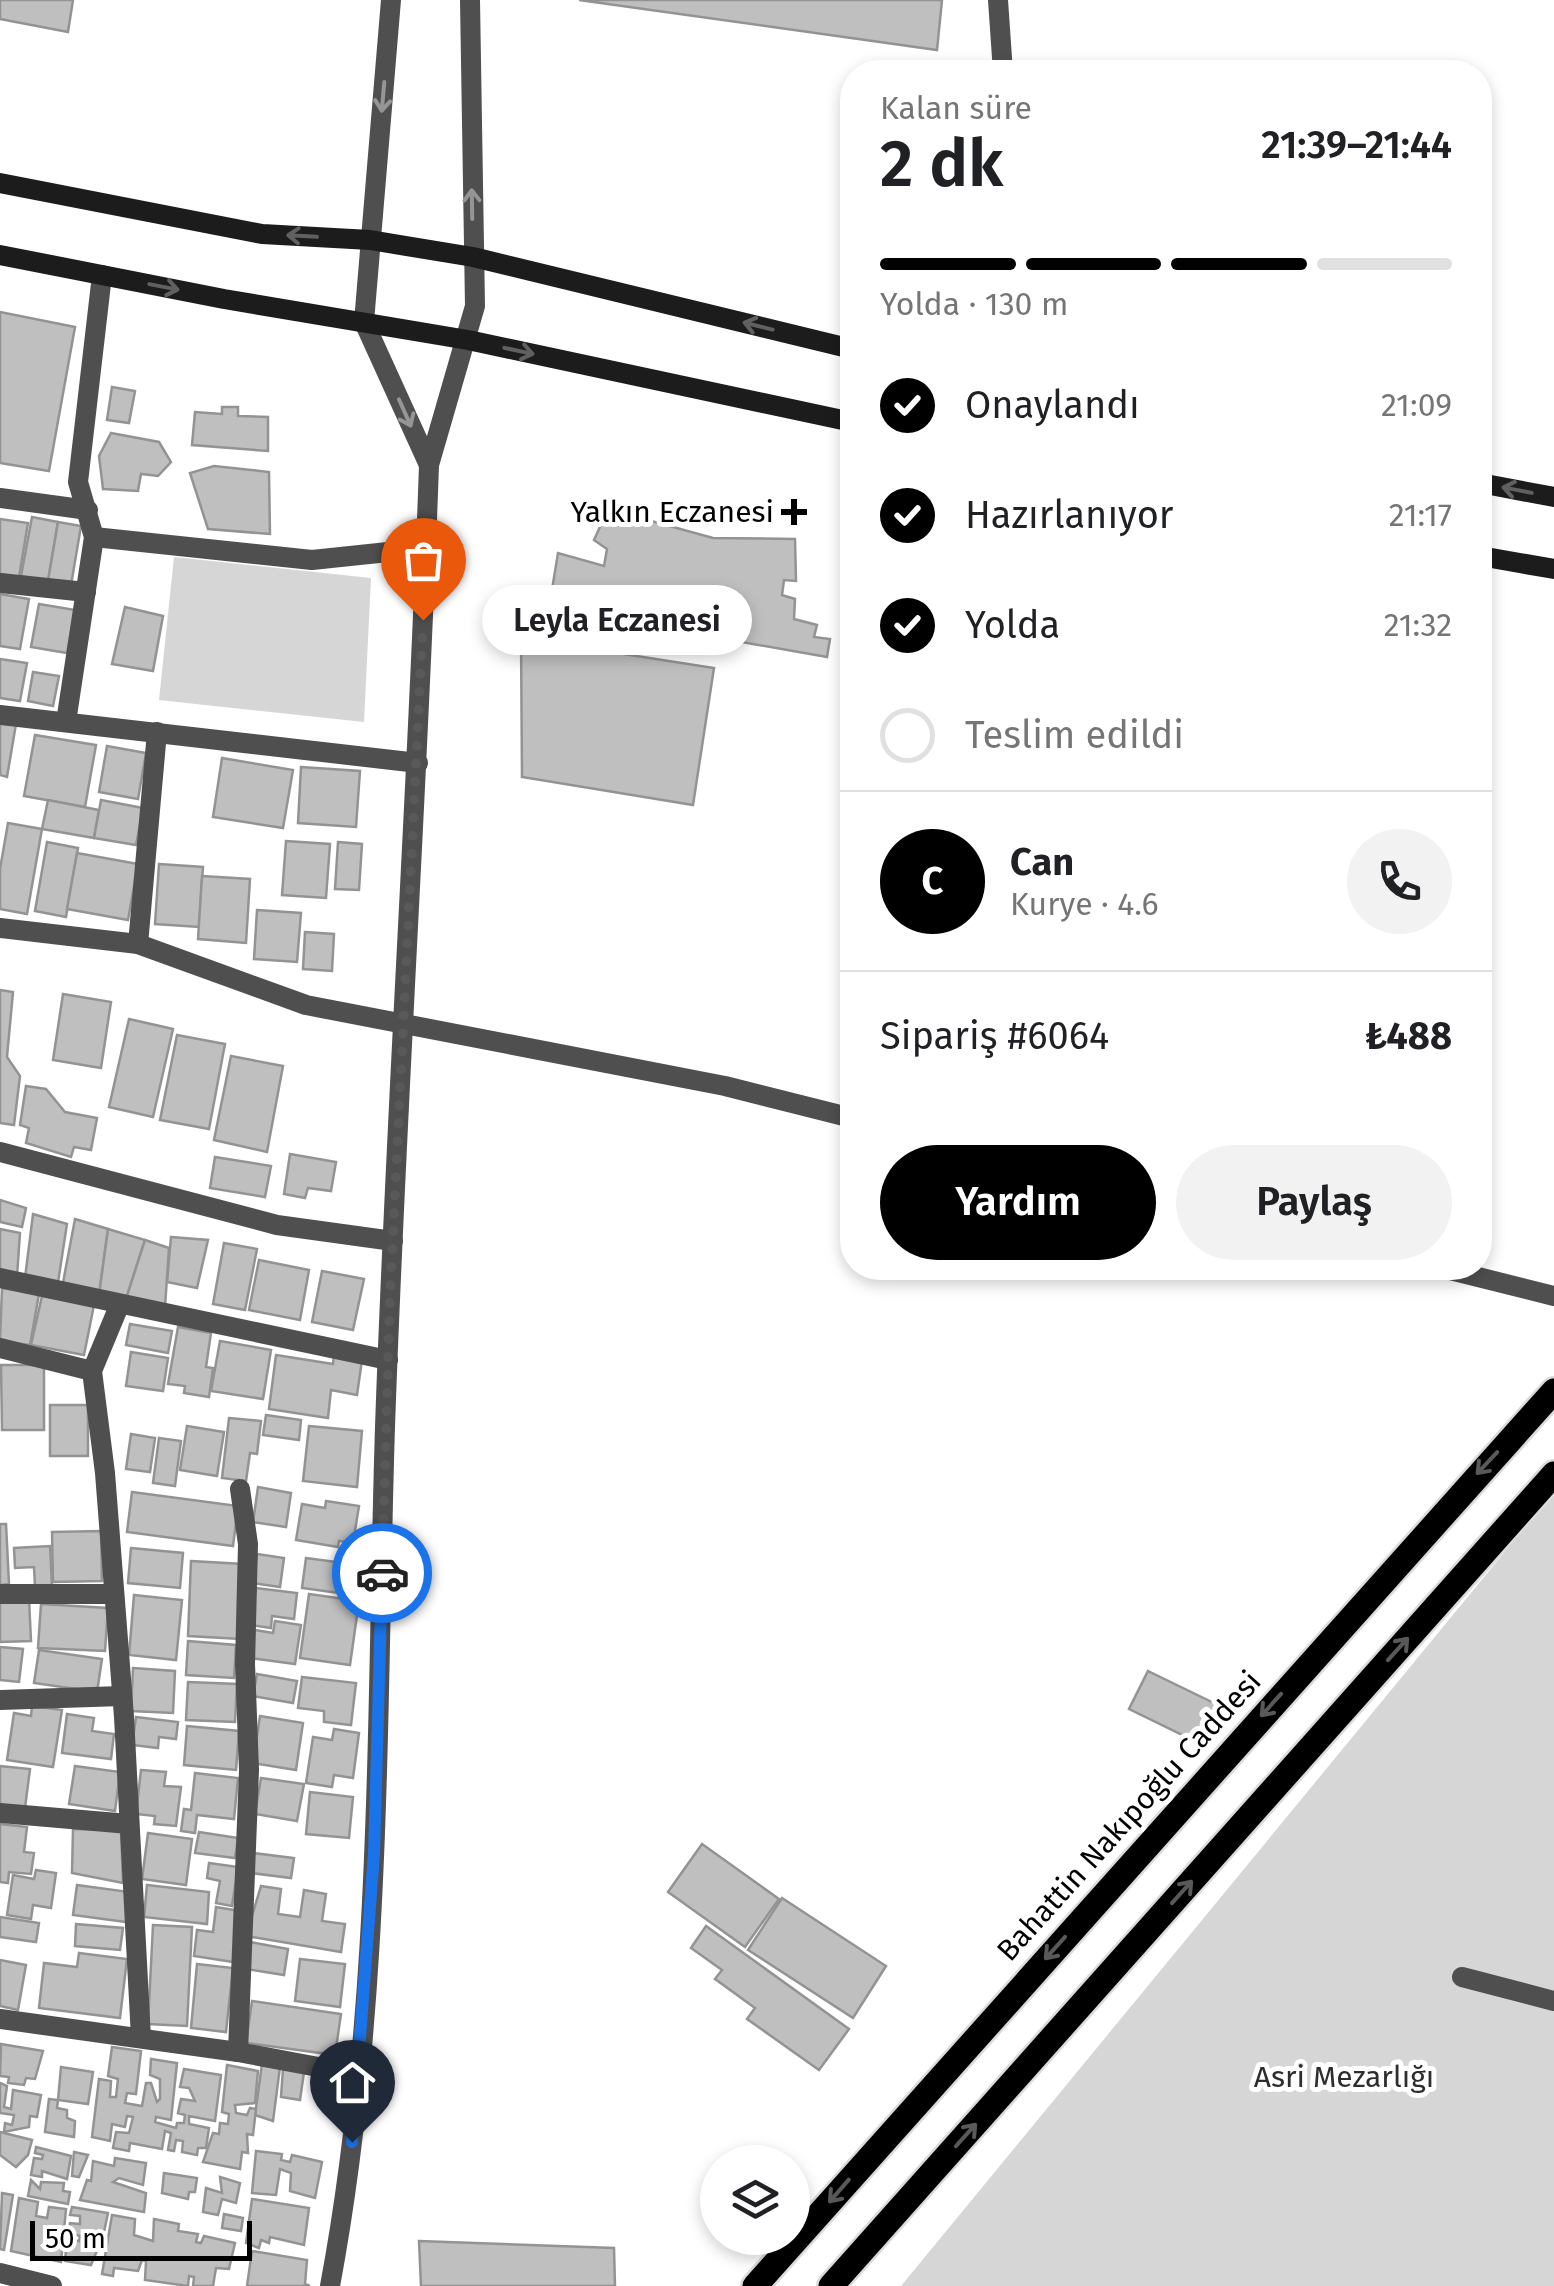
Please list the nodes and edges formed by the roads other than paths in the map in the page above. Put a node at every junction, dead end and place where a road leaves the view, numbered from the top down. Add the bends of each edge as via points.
1 (391, 0) edge
2 (470, 0) edge
3 (998, 0) edge
4 (1002, 60) edge
5 (0, 183) edge
6 (370, 240) junction
7 (0, 254) edge
8 (473, 257) junction
9 (102, 275) junction
10 (364, 322) junction
11 (468, 340) junction
12 (840, 346) edge
13 (840, 419) edge
14 (428, 465) junction
15 (1492, 484) edge
16 (1554, 496) edge
17 (0, 498) edge
18 (88, 510) junction
19 (94, 537) junction
20 (426, 548) junction
21 (1492, 558) edge
22 (1554, 569) edge
23 (0, 583) edge
24 (86, 592) junction
25 (0, 714) edge
26 (66, 722) junction
27 (157, 732) junction
28 (418, 763) junction
29 (0, 928) edge
30 (138, 944) junction
31 (406, 1027) junction
32 (840, 1115) edge
33 (0, 1152) edge
34 (393, 1241) junction
35 (0, 1278) edge
36 (1490, 1280) edge
37 (1554, 1296) edge
38 (118, 1306) junction
39 (0, 1348) edge
40 (388, 1360) junction
41 (92, 1370) junction
42 (1554, 1391) edge
43 (1554, 1474) edge
44 (240, 1489) dead end
45 (0, 1594) edge
46 (114, 1594) junction
47 (122, 1696) junction
48 (0, 1700) edge
49 (0, 1813) edge
50 (129, 1824) junction
51 (1462, 1977) dead end
52 (1554, 2000) edge
53 (0, 2019) edge
54 (141, 2038) junction
55 (238, 2052) junction
56 (361, 2075) junction
57 (0, 2273) edge
58 (52, 2286) edge
59 (330, 2286) edge
60 (755, 2286) edge
61 (831, 2286) edge

1 -> 6 street
8 -> 2 street
3 - 4 street
6 -> 5 main road via 262,234
6 - 8 main road
6 - 10 street
7 - 9 main road
8 - 11 street
12 -> 8 main road
9 -> 10 main road
9 - 18 street via 78,482
10 - 11 main road
10 -> 14 street
11 -> 13 main road
11 - 14 street
14 - 20 street
16 -> 15 main road
17 - 18 street
18 - 19 street
19 - 20 street via 312,560
19 - 24 street
20 - 28 street
21 - 22 main road
23 - 24 street
24 - 26 street
25 - 26 street
26 - 27 street
27 - 28 street
27 - 30 street
28 - 31 street
29 - 30 street
30 - 31 street via 306,1006
31 - 32 street via 725,1086
31 - 34 street
33 - 34 street via 277,1225
34 - 40 street
35 - 38 street
36 - 37 street
38 - 40 street
38 - 41 street
39 - 41 street
40 - 56 street
41 - 46 street
42 -> 60 main road, Bahattin Nakıpoğlu Caddesi
61 -> 43 main road
44 - 55 street via 248,1544 249,1770
45 - 46 street
46 - 47 street
47 - 48 street
47 - 50 street
49 - 50 street
50 - 54 street
51 - 52 street
53 - 54 street
54 - 55 street
55 - 56 street
56 - 59 street
57 - 58 street

